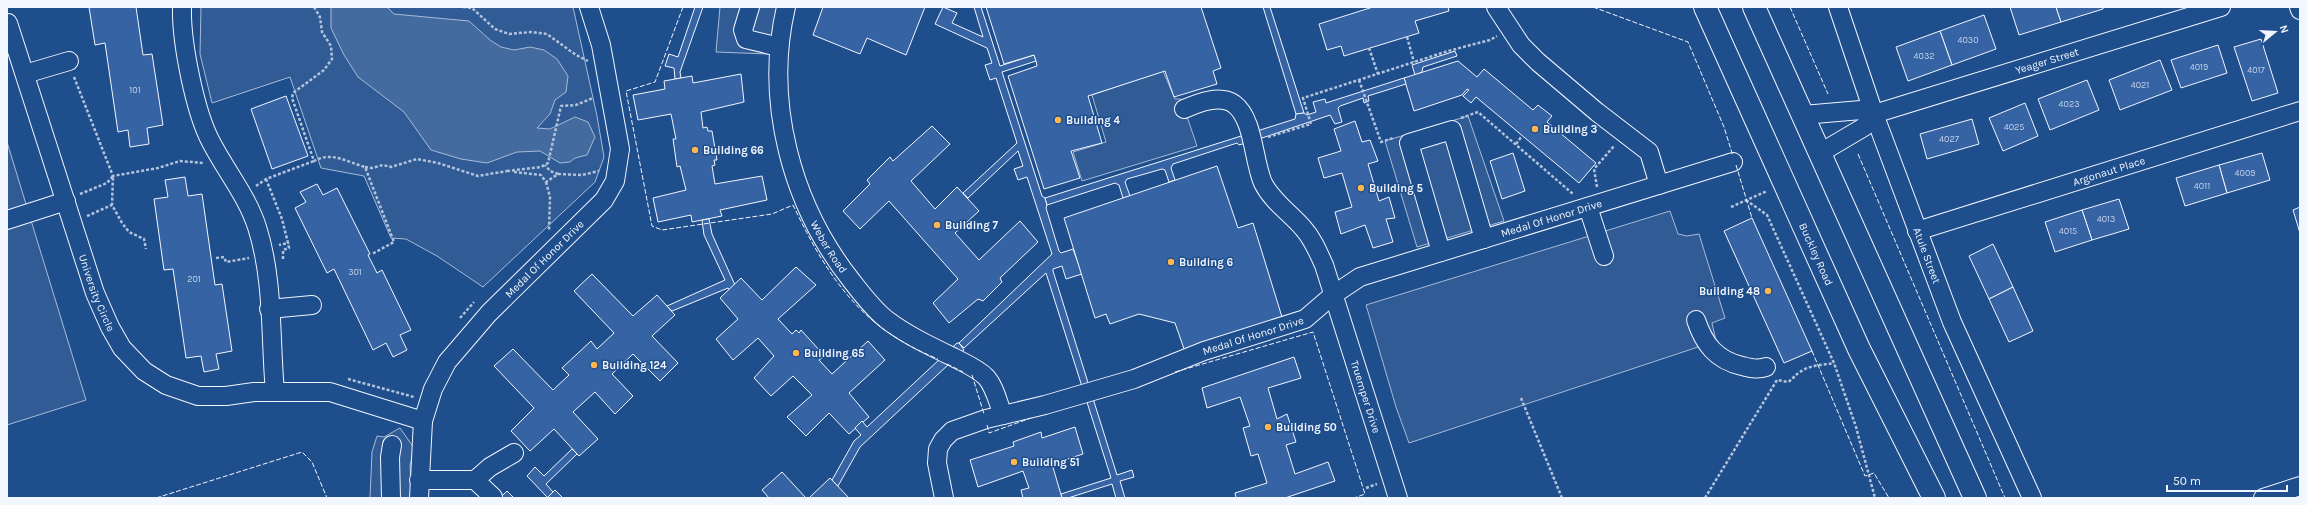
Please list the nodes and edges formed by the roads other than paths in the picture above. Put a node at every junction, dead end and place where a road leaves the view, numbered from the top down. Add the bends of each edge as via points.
1 (182, 7) edge
2 (590, 7) edge
3 (750, 7) edge
4 (786, 7) edge
5 (1496, 7) edge
6 (1705, 7) edge
7 (1754, 7) edge
8 (1838, 7) edge
9 (2221, 7) edge
10 (2299, 7) edge
11 (2300, 10) edge
12 (8, 23) edge
13 (779, 47) junction
14 (71, 68) road end
15 (25, 74) junction
16 (1184, 109) dead end
17 (2300, 111) edge
18 (1874, 114) junction
19 (1803, 115) junction
20 (1820, 153) junction
21 (1733, 162) dead end
22 (1659, 185) junction
23 (76, 197) junction
24 (1582, 201) junction
25 (9, 225) edge
26 (1917, 231) junction
27 (1484, 238) junction
28 (1441, 252) junction
29 (1604, 256) dead end
30 (1333, 295) junction
31 (312, 305) dead end
32 (269, 309) junction
33 (1696, 320) dead end
34 (1766, 368) dead end
35 (275, 392) junction
36 (1003, 415) junction
37 (423, 421) junction
38 (392, 445) dead end
39 (514, 453) dead end
40 (475, 480) junction
41 (2300, 486) edge
42 (419, 489) edge
43 (391, 498) edge
44 (493, 498) edge
45 (944, 498) edge
46 (1398, 498) edge
47 (1934, 498) edge
48 (1975, 498) edge
49 (2032, 498) edge
50 (2263, 498) edge

1 - 32 street via 182,22 198,106 210,142 252,212 268,284
2 - 37 street, Medal Of Honor Drive via 601,45 620,149 615,181 604,200 489,313 455,351 433,389
3 - 13 street via 743,30 746,40
4 - 13 street, Weber Road
5 - 22 street via 1521,45 1538,62 1649,152
6 - 47 highway, Buckley Road via 1859,348
7 - 19 highway
8 - 18 street, Atule Street
9 - 18 street, Yeager Street
10 - 11 street
12 - 15 street, University Circle
13 - 36 street, Weber Road via 780,112 787,149 797,185 821,236 857,288 886,319 908,335 975,368 986,377 993,386
14 - 15 street
15 - 23 street, University Circle
16 - 30 street, Truemper Drive via 1202,102 1223,100 1233,104 1240,111 1247,120 1264,183 1276,202 1304,229 1315,245
17 - 26 street, Argonaut Place
18 - 19 street via 1861,110
18 - 20 street via 1864,127
18 - 26 street, Atule Street
19 - 20 highway
20 - 48 highway
21 - 22 street, Medal Of Honor Drive
22 - 24 street, Medal Of Honor Drive
23 - 25 street
23 - 35 street, University Circle via 95,293 110,327 131,360 153,378 198,396
24 - 27 street, Medal Of Honor Drive
24 - 29 street
26 - 49 street, Atule Street via 1952,322
27 - 28 street, Medal Of Honor Drive
27 - 28 street via 1452,130 1409,143
28 - 30 street, Medal Of Honor Drive via 1360,277
30 - 36 street, Medal Of Honor Drive via 1305,319 1204,351 1134,379 1045,406
30 - 46 street, Truemper Drive
31 - 32 street
32 - 35 street
33 - 34 street via 1702,338 1714,353 1730,364 1757,370
35 - 37 street, University Circle via 330,392
36 - 45 street, Medal Of Honor Drive via 952,431 943,440 938,449 937,463
37 - 42 street, Medal Of Honor Drive
38 - 43 street
39 - 40 street via 496,463
40 - 42 street
40 - 44 street
41 - 50 street

